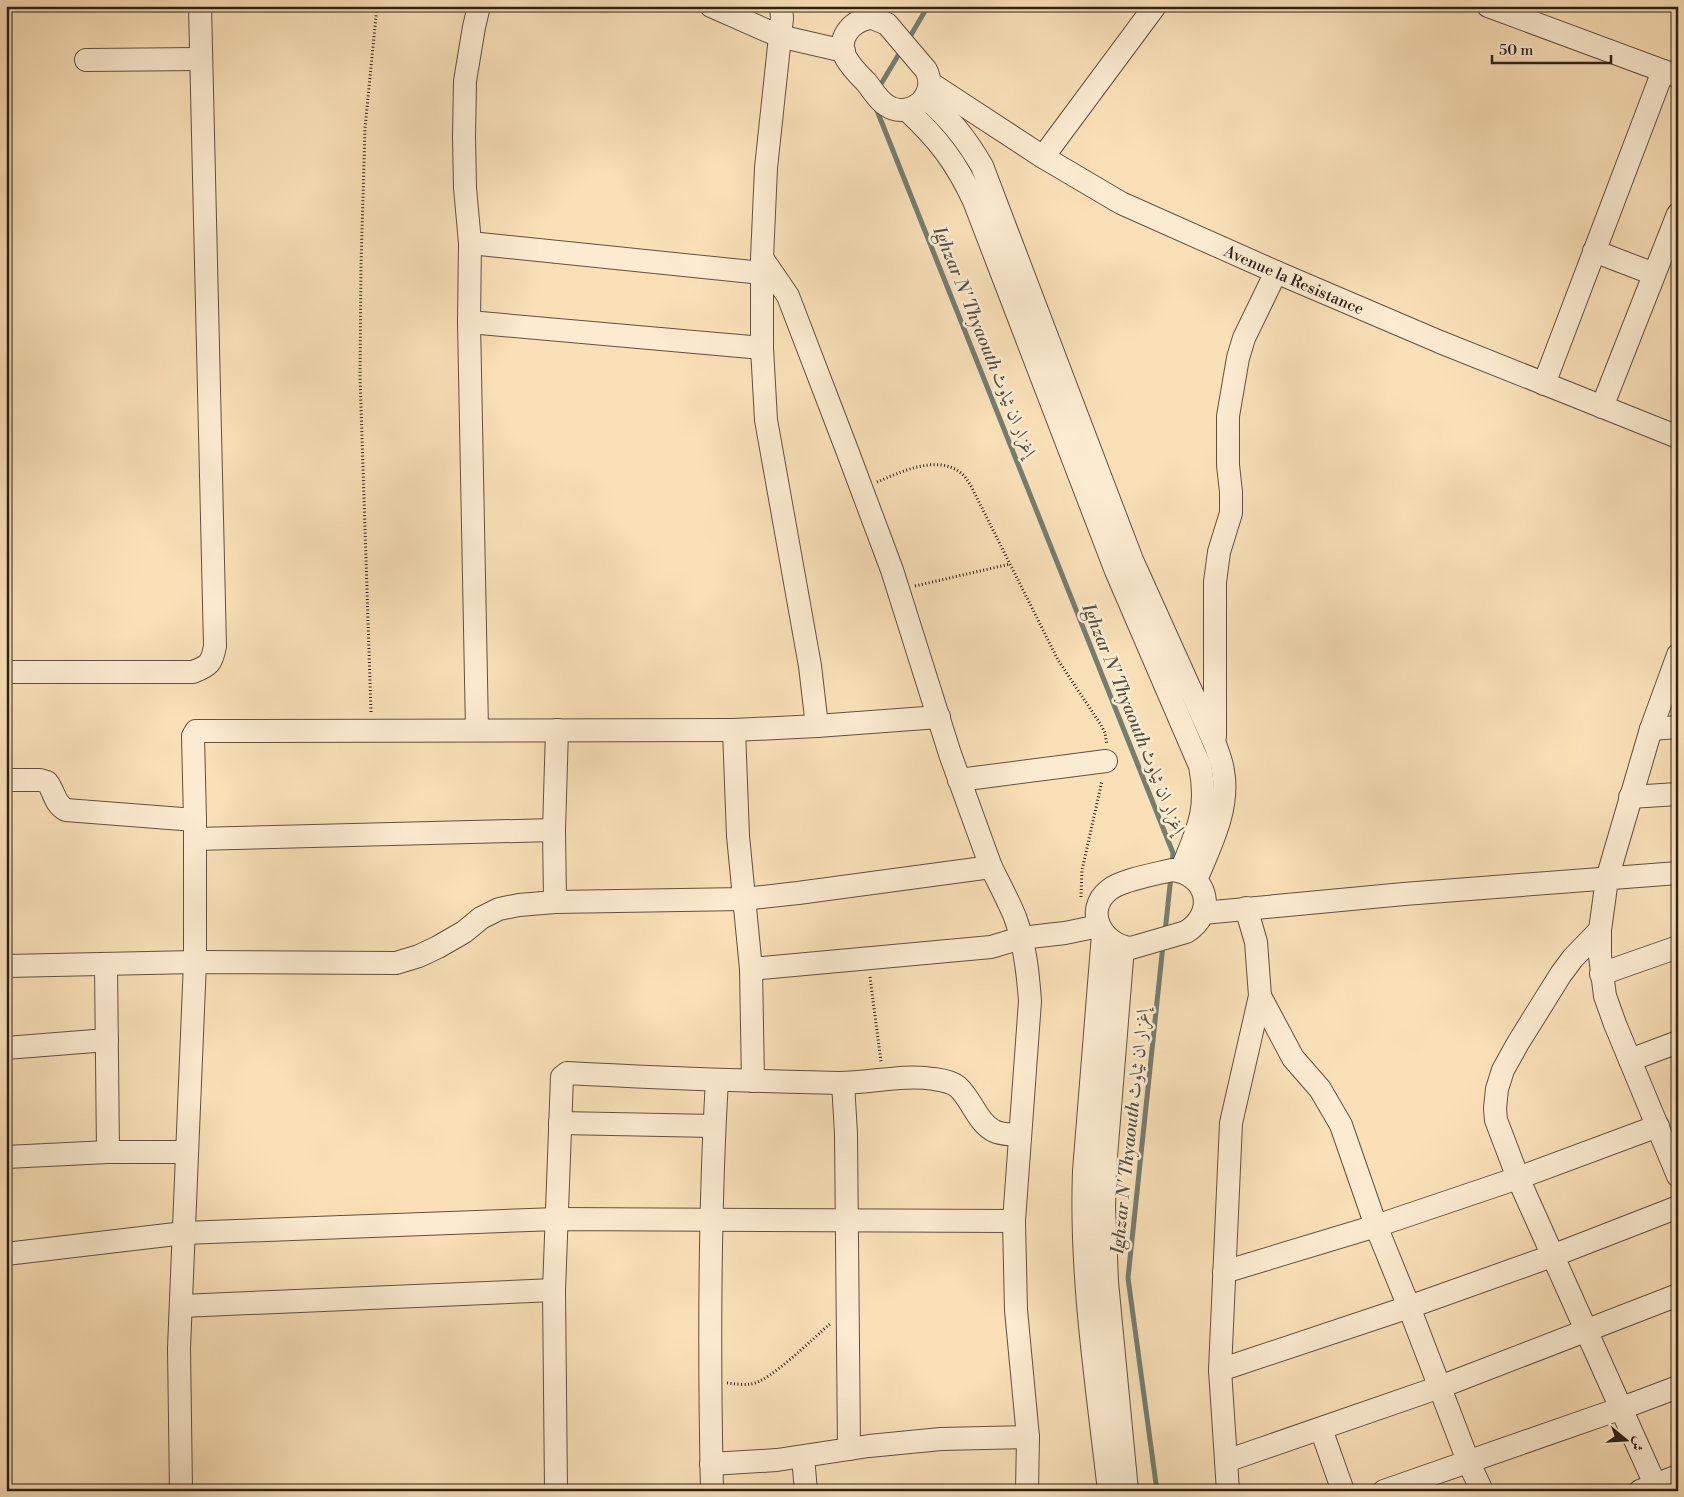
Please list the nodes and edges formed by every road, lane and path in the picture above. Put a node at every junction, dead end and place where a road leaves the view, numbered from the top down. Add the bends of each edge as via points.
1 (200, 6) edge
2 (377, 6) edge
3 (480, 6) edge
4 (711, 6) edge
5 (781, 6) edge
6 (1156, 6) edge
7 (1488, 6) edge
8 (871, 16) edge
9 (779, 36) junction
10 (846, 57) junction
11 (201, 59) junction
12 (86, 60) dead end
13 (1671, 73) edge
14 (927, 83) junction
15 (907, 110) junction
16 (1043, 157) junction
17 (1678, 214) edge
18 (470, 244) junction
19 (1594, 251) junction
20 (762, 265) junction
21 (1276, 272) junction
22 (1654, 274) junction
23 (469, 322) junction
24 (762, 348) junction
25 (1544, 384) junction
26 (1602, 407) junction
27 (1678, 437) edge
28 (861, 489) junction
29 (1010, 564) junction
30 (898, 590) junction
31 (1678, 654) edge
32 (6, 672) edge
33 (939, 717) junction
34 (817, 726) junction
35 (1678, 728) edge
36 (1651, 729) junction
37 (371, 730) junction
38 (477, 730) junction
39 (557, 730) junction
40 (734, 730) junction
41 (1215, 744) junction
42 (1106, 761) junction
43 (6, 780) edge
44 (959, 780) junction
45 (1678, 794) edge
46 (1630, 797) junction
47 (195, 830) junction
48 (554, 830) junction
49 (991, 867) junction
50 (1678, 873) edge
51 (1188, 875) junction
52 (1606, 879) junction
53 (744, 899) junction
54 (555, 902) junction
55 (1246, 908) junction
56 (1204, 913) junction
57 (1094, 930) junction
58 (1600, 930) junction
59 (1021, 938) junction
60 (1123, 947) junction
61 (1678, 947) edge
62 (868, 959) junction
63 (195, 962) junction
64 (106, 964) junction
65 (6, 966) edge
66 (751, 968) junction
67 (1601, 974) junction
68 (1260, 996) junction
69 (107, 1040) junction
70 (1678, 1042) edge
71 (6, 1048) edge
72 (1630, 1060) junction
73 (717, 1080) junction
74 (882, 1080) junction
75 (753, 1081) junction
76 (843, 1083) junction
77 (560, 1123) junction
78 (714, 1126) junction
79 (1667, 1134) edge
80 (1020, 1135) junction
81 (108, 1152) junction
82 (187, 1152) junction
83 (6, 1157) edge
84 (1678, 1176) edge
85 (1518, 1178) junction
86 (1678, 1207) edge
87 (557, 1220) junction
88 (712, 1220) junction
89 (847, 1220) junction
90 (1014, 1222) junction
91 (1376, 1226) junction
92 (184, 1233) junction
93 (6, 1254) edge
94 (1552, 1256) junction
95 (1224, 1272) junction
96 (554, 1290) junction
97 (1678, 1295) edge
98 (181, 1306) junction
99 (848, 1306) junction
100 (1409, 1307) junction
101 (1586, 1332) junction
102 (1220, 1370) junction
103 (709, 1383) junction
104 (1440, 1387) junction
105 (1678, 1387) edge
106 (1622, 1408) junction
107 (1321, 1429) junction
108 (1028, 1437) junction
109 (849, 1449) junction
110 (803, 1457) junction
111 (1226, 1461) junction
112 (1468, 1461) junction
113 (711, 1464) junction
114 (1678, 1476) edge
115 (1651, 1489) edge
116 (181, 1491) edge
117 (556, 1491) edge
118 (712, 1491) edge
119 (806, 1491) edge
120 (1028, 1491) edge
121 (1108, 1491) edge
122 (1127, 1491) edge
123 (1228, 1491) edge
124 (1343, 1491) edge
125 (1384, 1491) edge
126 (1482, 1491) edge

1 - 11 street
2 - 37 path via 365,128 360,376
3 - 18 street via 465,81 465,188
4 - 9 street
5 - 9 street
6 - 16 street
7 - 13 street
8 - 10 street via 851,26 844,38
8 - 14 street
9 - 10 street
9 - 20 street via 766,168
10 - 15 street via 885,104
11 - 12 street
11 - 32 street via 213,658 206,667 193,672
13 - 19 street
14 - 15 street via 914,107
14 - 16 street, Avenue la Resistance
14 - 41 street via 982,166 1132,560
15 - 51 street via 946,151 974,201 1116,572 1200,766 1204,802
16 - 21 street, Avenue la Resistance via 1121,204
17 - 22 street
18 - 20 street
18 - 23 street
19 - 22 street
19 - 25 street
20 - 24 street
20 - 28 street via 788,296
21 - 25 street, Avenue la Resistance
21 - 41 street via 1244,338 1228,416 1232,513 1219,552 1215,582
22 - 26 street
23 - 24 street
23 - 38 street
24 - 34 street via 766,420 810,666
25 - 26 street, Avenue la Resistance
26 - 27 street, Avenue la Resistance
28 - 29 path via 923,466 938,464 962,473
28 - 30 street
29 - 30 path
29 - 42 path via 1058,660 1105,733
30 - 33 street
31 - 36 street
33 - 34 street
33 - 44 street
34 - 40 street
35 - 36 street
36 - 46 street
37 - 38 street
37 - 47 street via 196,731 193,736
38 - 39 street
39 - 40 street
39 - 48 street
40 - 53 street
41 - 51 street via 1224,771 1224,798 1218,825
42 - 44 street
42 - 57 path via 1082,870
43 - 47 street via 47,782 56,802 66,810
44 - 49 street
45 - 46 street
46 - 52 street
47 - 48 street
47 - 63 street
48 - 54 street
49 - 53 street
49 - 59 street
50 - 52 street
51 - 56 street via 1201,887
51 - 57 street via 1172,870 1110,889 1100,902
52 - 55 street
52 - 58 street
53 - 54 street
53 - 66 street
54 - 63 street via 499,908 438,947 396,963
55 - 56 street
55 - 68 street via 1256,942
56 - 60 street via 1194,928 1186,932 1132,948
57 - 59 street
57 - 60 street
57 - 121 street via 1083,1210 1086,1287
58 - 67 street
58 - 85 street via 1561,974 1503,1070 1497,1089 1496,1120
59 - 62 street via 991,947
59 - 80 street via 1030,1001
60 - 122 street via 1104,1206 1107,1282
61 - 67 street
62 - 66 street
62 - 74 path
63 - 64 street
63 - 82 street
64 - 65 street
64 - 69 street
66 - 75 street
67 - 72 street via 1605,996
68 - 91 street via 1293,1058 1320,1089 1340,1125
68 - 95 street via 1231,1123
69 - 71 street
69 - 81 street
70 - 72 street
72 - 79 street
73 - 75 street
73 - 77 street via 567,1073 561,1082
73 - 78 street
74 - 76 street
74 - 80 street via 925,1078 951,1083 958,1087 993,1130
75 - 76 street
76 - 89 street
77 - 78 street
77 - 87 street
78 - 88 street
79 - 84 street
79 - 85 street
80 - 90 street
81 - 82 street
81 - 83 street
82 - 92 street
85 - 91 street
85 - 94 street
86 - 94 street
87 - 88 street
87 - 92 street
87 - 96 street
88 - 89 street
88 - 103 street
89 - 90 street
89 - 99 street
90 - 108 street via 1016,1310
91 - 95 street
91 - 100 street
92 - 93 street
92 - 98 street
94 - 100 street
94 - 101 street
95 - 102 street
96 - 98 street
96 - 117 street
97 - 101 street
98 - 116 street
99 - 103 path via 765,1378 751,1384
99 - 109 street
100 - 102 street
100 - 104 street
101 - 104 street
101 - 106 street
102 - 111 street
103 - 113 street
104 - 107 street
104 - 112 street
105 - 106 street
106 - 112 street
106 - 115 street
107 - 111 street
107 - 124 street
108 - 109 street via 941,1439
108 - 120 street
109 - 110 street
110 - 113 street
110 - 119 street
111 - 123 street
112 - 125 street
112 - 126 street
113 - 118 street
114 - 115 street

